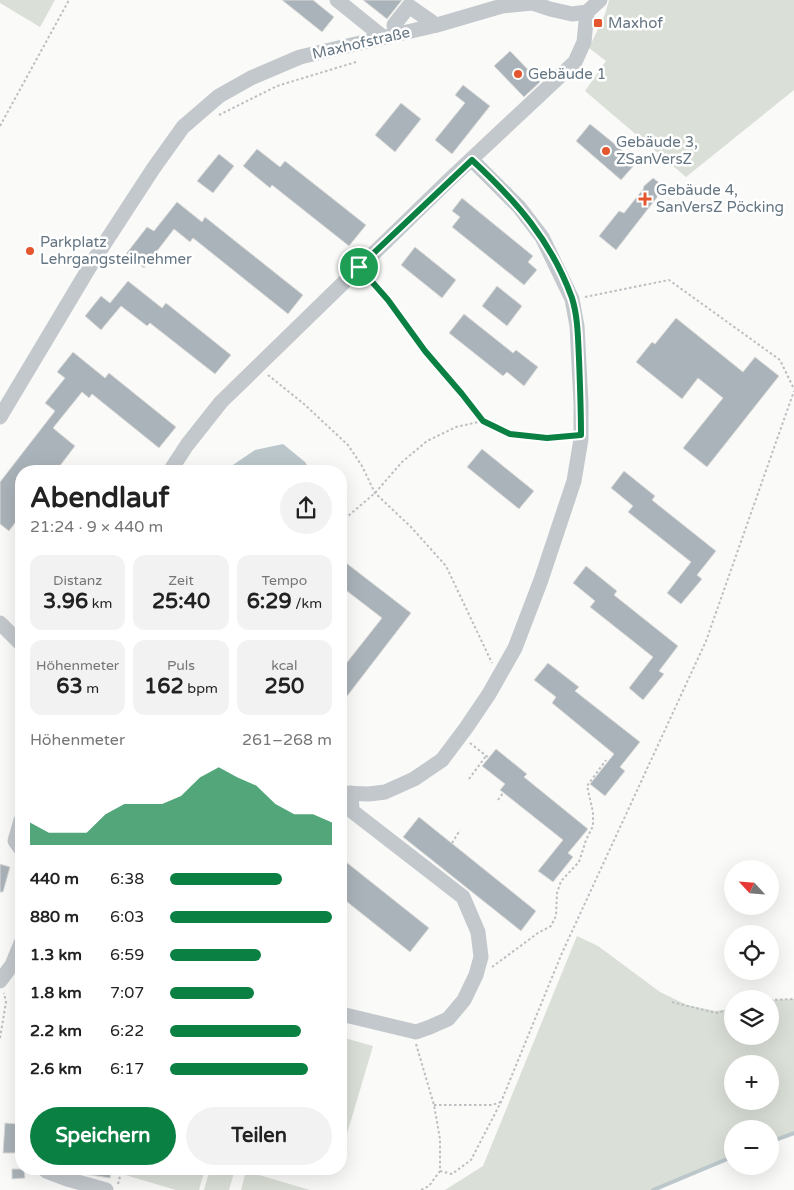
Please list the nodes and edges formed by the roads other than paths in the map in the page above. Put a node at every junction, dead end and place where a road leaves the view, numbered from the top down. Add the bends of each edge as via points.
1 (337, 0) edge
2 (600, 0) edge
3 (587, 12) junction
4 (436, 25) junction
5 (390, 36) junction
6 (472, 160) junction
7 (6, 396) edge
8 (0, 417) edge
9 (174, 465) edge
10 (0, 623) edge
11 (15, 638) edge
12 (347, 793) edge
13 (347, 796) edge
14 (15, 958) edge
15 (1, 984) edge
16 (347, 1015) edge
17 (56, 1175) edge
18 (106, 1190) edge

1 - 5 street
2 - 3 street
3 - 4 street, Maxhofstraße via 572,14 532,3 502,6
3 - 6 street via 584,42 575,62
4 - 5 street, Maxhofstraße
4 - 5 street via 410,6 394,25
5 - 7 street, Maxhofstraße via 300,57 251,78 219,96 183,128
6 - 9 street via 221,402
6 - 12 street via 519,207 542,237 572,299 582,404 574,481 515,648 461,735 442,760 414,779 385,792
7 - 8 street, Maxhofstraße
10 - 11 street
13 - 16 street via 352,811 463,897 478,932 481,957 464,1000 448,1019 416,1032
14 - 15 street
17 - 18 street

